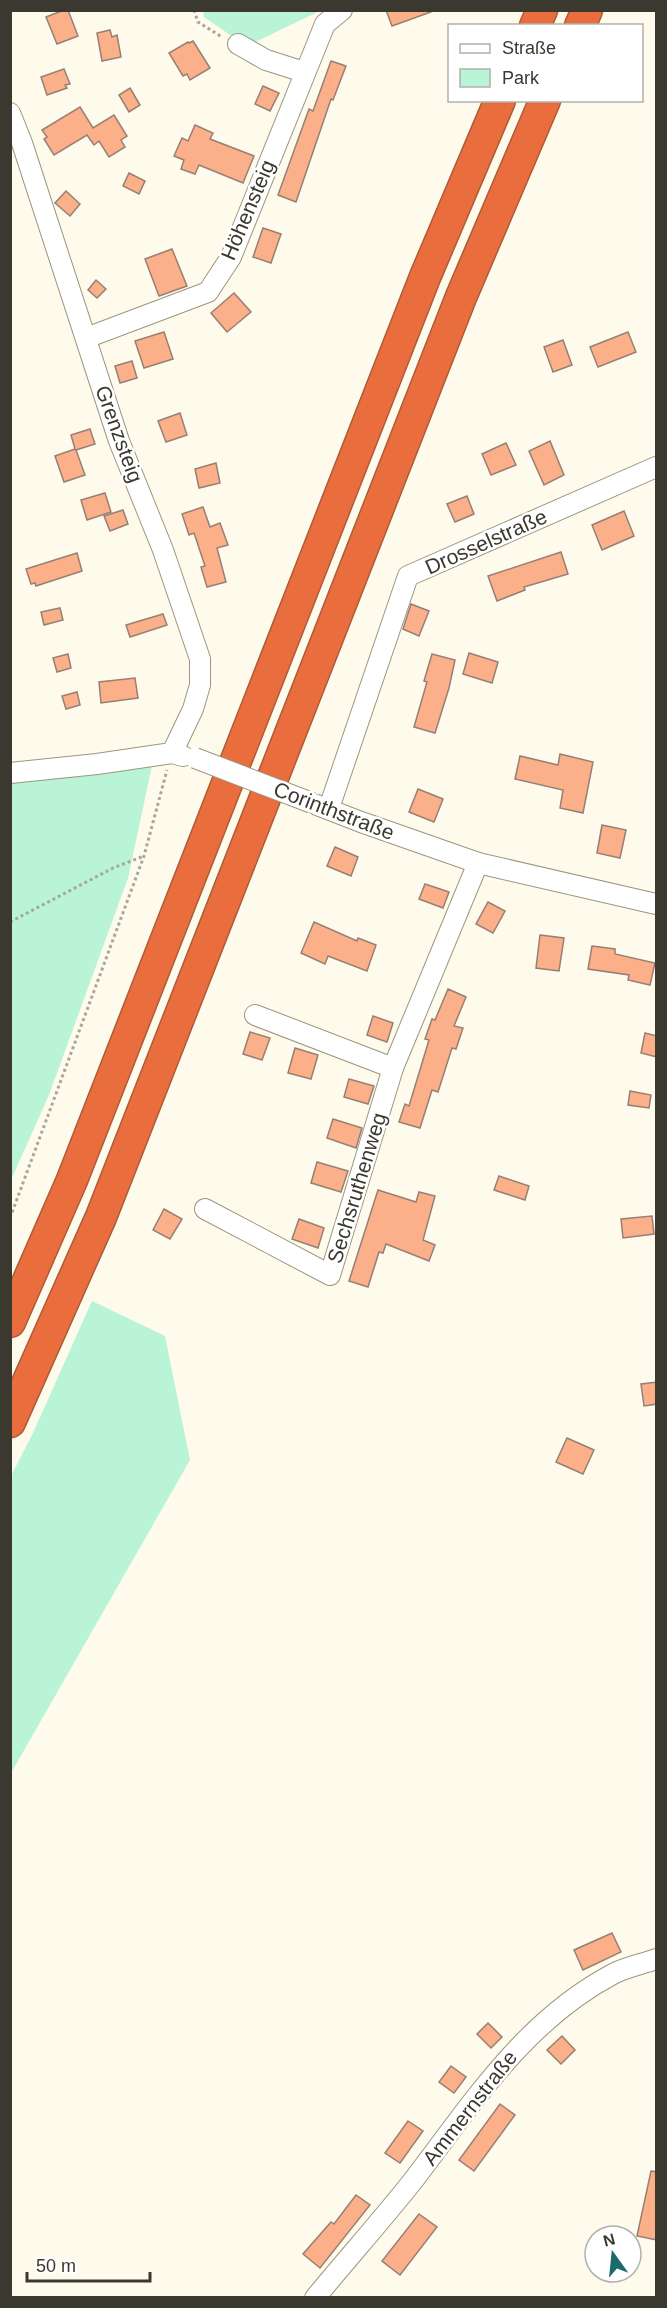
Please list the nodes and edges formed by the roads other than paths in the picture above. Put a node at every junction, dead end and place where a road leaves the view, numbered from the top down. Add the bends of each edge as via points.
1 (342, 10) edge
2 (542, 10) edge
3 (587, 10) edge
4 (536, 24) edge
5 (581, 24) edge
6 (238, 44) road end
7 (304, 72) junction
8 (499, 102) edge
9 (544, 102) edge
10 (10, 113) edge
11 (86, 338) junction
12 (657, 467) edge
13 (172, 753) junction
14 (10, 773) edge
15 (320, 806) junction
16 (478, 863) junction
17 (657, 903) edge
18 (255, 1015) dead end
19 (393, 1068) junction
20 (205, 1209) dead end
21 (10, 1322) edge
22 (10, 1422) edge
23 (657, 1959) edge
24 (315, 2298) edge

1 - 7 street, Höhensteig via 325,24
2 - 4 highway
3 - 5 highway
6 - 7 street via 266,60
7 - 11 street, Höhensteig via 231,257 208,292
8 - 21 highway via 417,299 76,1169
9 - 22 highway via 461,297 106,1206
10 - 11 street, Grenzsteig
11 - 13 street, Grenzsteig via 119,441 163,550 200,659 200,685 193,709
12 - 15 street, Drosselstraße via 408,576
13 - 14 street, Corinthstraße
13 - 15 street, Corinthstraße, bridge via 195,758
15 - 16 street, Corinthstraße
16 - 17 street, Corinthstraße
16 - 19 street, Sechsruthenweg
18 - 19 street
19 - 20 street, Sechsruthenweg via 330,1275
23 - 24 street, Ammernstraße via 615,1973 578,1995 528,2035

